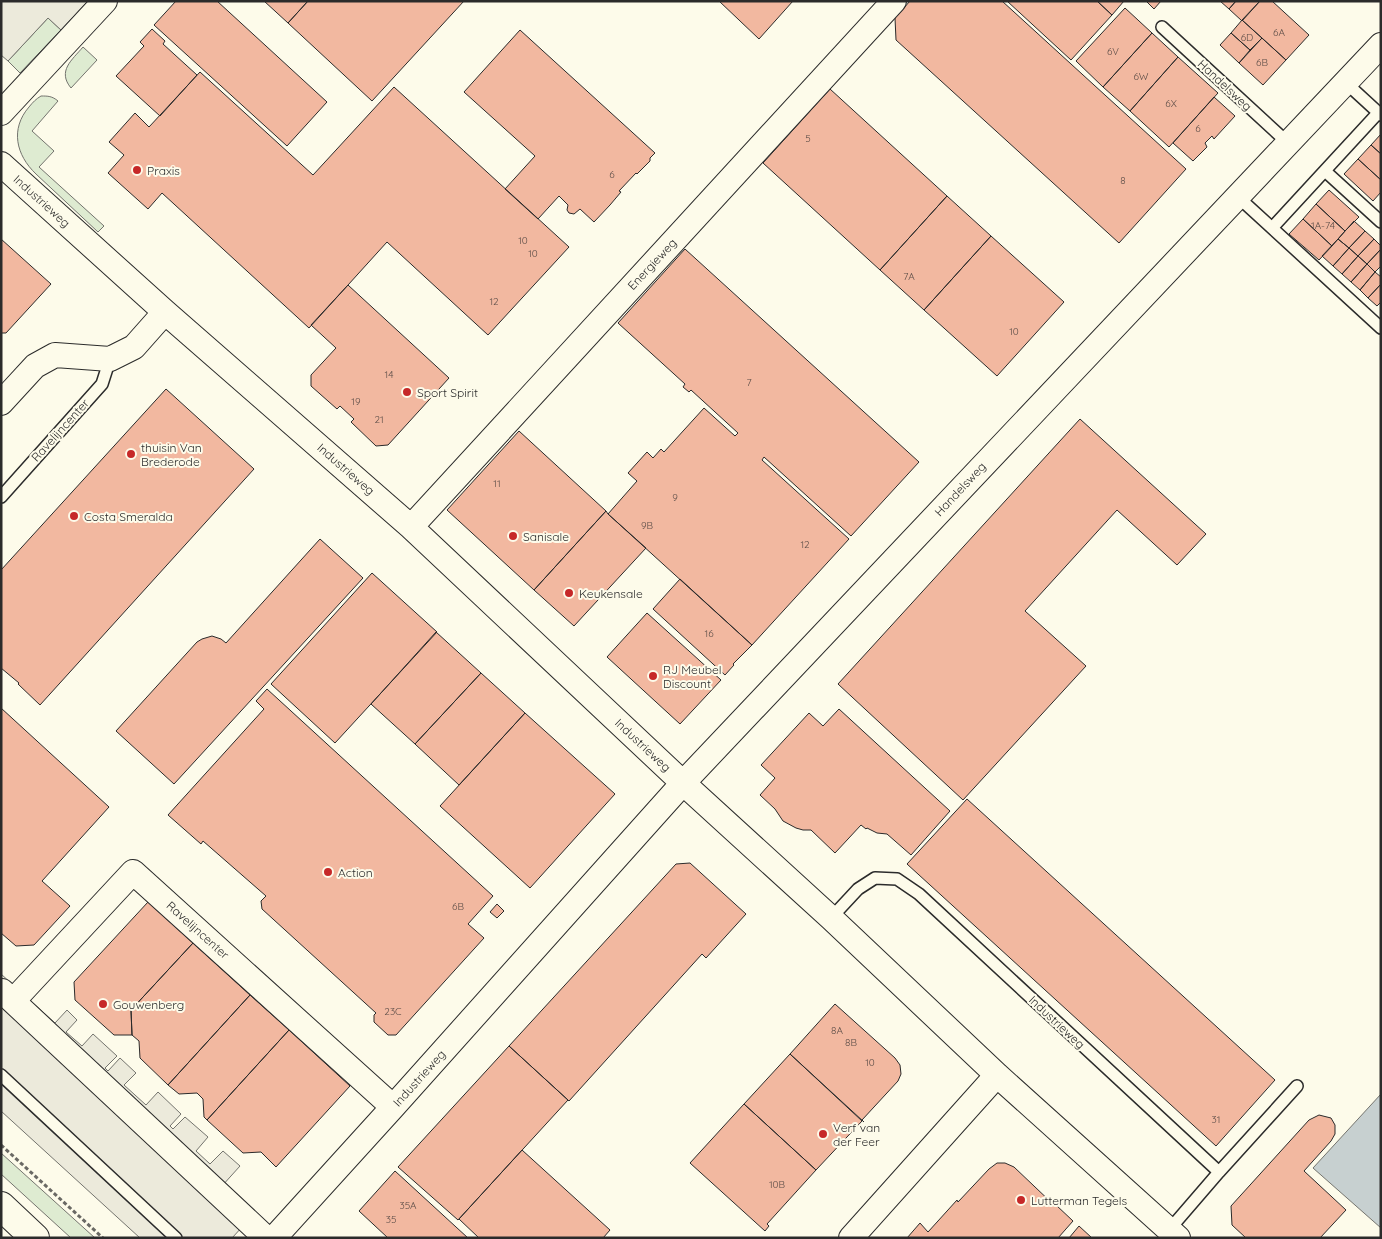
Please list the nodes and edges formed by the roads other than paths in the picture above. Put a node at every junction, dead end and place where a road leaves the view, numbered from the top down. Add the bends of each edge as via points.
1 (105, 1) edge
2 (894, 1) edge
3 (1162, 27) dead end
4 (1381, 44) edge
5 (1345, 82) junction
6 (1, 113) edge
7 (1379, 114) edge
8 (1288, 143) junction
9 (1, 164) edge
10 (1325, 171) junction
11 (1237, 196) junction
12 (1381, 222) edge
13 (1272, 228) junction
14 (165, 312) junction
15 (1381, 328) edge
16 (110, 359) junction
17 (1, 403) edge
18 (1, 496) edge
19 (411, 527) junction
20 (683, 782) junction
21 (831, 918) junction
22 (7, 999) edge
23 (1, 1074) edge
24 (997, 1075) junction
25 (1297, 1086) dead end
26 (394, 1108) junction
27 (1219, 1172) junction
28 (1, 1206) edge
29 (1174, 1234) edge
30 (35, 1238) edge
31 (176, 1238) edge
32 (266, 1238) edge
33 (274, 1238) edge
34 (851, 1238) edge

1 - 6 street
2 - 19 street, Energieweg
3 - 8 lane, Handelsweg
4 - 5 street, Handelsweg
5 - 7 lane
5 - 8 street, Handelsweg
7 - 10 lane
8 - 11 street, Handelsweg
9 - 14 street, Industrieweg
10 - 12 lane
10 - 13 lane
11 - 13 lane
11 - 20 street, Handelsweg
13 - 15 lane
14 - 16 street via 134,347
14 - 19 street, Industrieweg
16 - 17 street via 55,355 35,366
16 - 18 lane, Ravelijncenter via 102,384
19 - 20 street, Industrieweg
20 - 21 street, Industrieweg
20 - 26 street, Industrieweg
21 - 24 street, Industrieweg
21 - 27 lane, Industrieweg via 858,889 875,878 896,879 919,894
22 - 26 street, Ravelijncenter via 133,872
22 - 32 street, Ravelijncenter
23 - 31 lane
24 - 29 street, Industrieweg
24 - 34 street
25 - 27 lane
26 - 33 street, Industrieweg
27 - 29 lane, Industrieweg
28 - 30 main road

